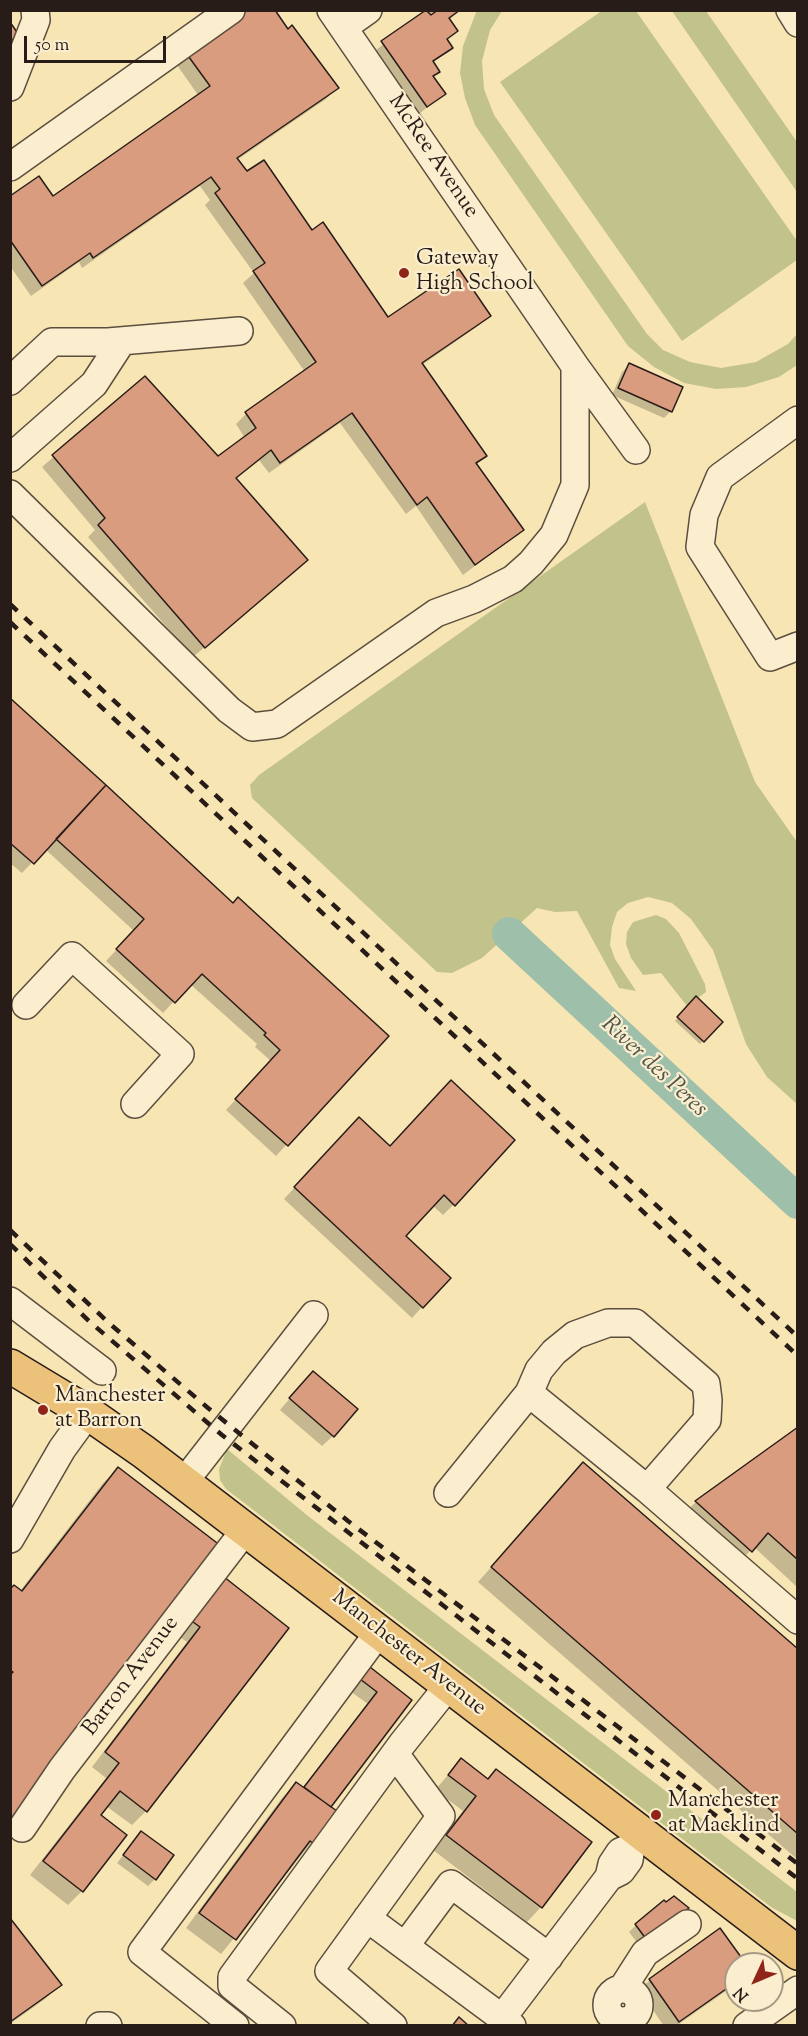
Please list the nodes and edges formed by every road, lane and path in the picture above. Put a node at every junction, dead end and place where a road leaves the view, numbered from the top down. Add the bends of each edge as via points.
1 (35, 10) edge
2 (231, 10) edge
3 (368, 10) edge
4 (790, 10) edge
5 (338, 19) edge
6 (798, 23) edge
7 (10, 87) edge
8 (10, 167) edge
9 (239, 331) dead end
10 (122, 341) junction
11 (575, 366) junction
12 (10, 381) edge
13 (798, 420) edge
14 (636, 450) dead end
15 (10, 458) edge
16 (10, 494) edge
17 (798, 646) edge
18 (23, 1003) edge
19 (135, 1104) dead end
20 (10, 1301) edge
21 (314, 1315) dead end
22 (10, 1366) edge
23 (102, 1371) dead end
24 (530, 1393) junction
25 (88, 1413) junction
26 (184, 1482) junction
27 (647, 1490) junction
28 (448, 1492) dead end
29 (246, 1529) junction
30 (11, 1539) edge
31 (798, 1620) edge
32 (379, 1632) junction
33 (449, 1685) junction
34 (395, 1754) junction
35 (21, 1828) dead end
36 (636, 1840) junction
37 (367, 1918) junction
38 (687, 1924) dead end
39 (765, 1928) junction
40 (798, 1933) edge
41 (405, 1946) junction
42 (798, 1953) edge
43 (549, 1957) junction
44 (798, 1990) edge
45 (507, 2022) edge
46 (622, 2023) edge
47 (100, 2025) edge
48 (108, 2025) edge
49 (235, 2025) edge
50 (282, 2025) edge
51 (393, 2025) edge
52 (751, 2025) edge

1 - 7 street via 36,20
2 - 8 street
3 - 5 street
4 - 6 street
5 - 11 street, McRee Avenue
9 - 10 street
10 - 12 street via 51,342
10 - 15 street via 94,384
11 - 14 street, McRee Avenue
11 - 16 street via 575,485 554,535 531,563 513,579 436,614 277,724 252,727 229,710
13 - 17 street via 720,477 704,515 700,547 770,657
18 - 19 street via 72,956 180,1054
20 - 23 street
21 - 26 street
22 - 25 main road, Manchester Avenue
24 - 27 street
24 - 27 street via 539,1370 575,1335 608,1323 635,1323 706,1384 708,1400 706,1420
24 - 28 street
25 - 26 main road, Manchester Avenue
25 - 30 street via 62,1449
26 - 29 main road, Manchester Avenue
27 - 31 street
29 - 32 main road, Manchester Avenue
29 - 35 street, Barron Avenue
32 - 33 main road, Manchester Avenue
32 - 49 street via 142,1952
33 - 34 street
33 - 36 main road, Manchester Avenue
34 - 37 street via 441,1816
34 - 50 street via 232,1977 232,1986
36 - 39 main road, Manchester Avenue
36 - 43 street via 620,1852 609,1876
37 - 41 street
37 - 51 street via 329,1971
38 - 46 street via 645,1953 622,1989 633,1992 640,2006 632,2019
39 - 40 street
39 - 42 main road, Manchester Avenue
41 - 43 street via 451,1884
41 - 45 street
43 - 45 street
44 - 52 street
47 - 48 street

